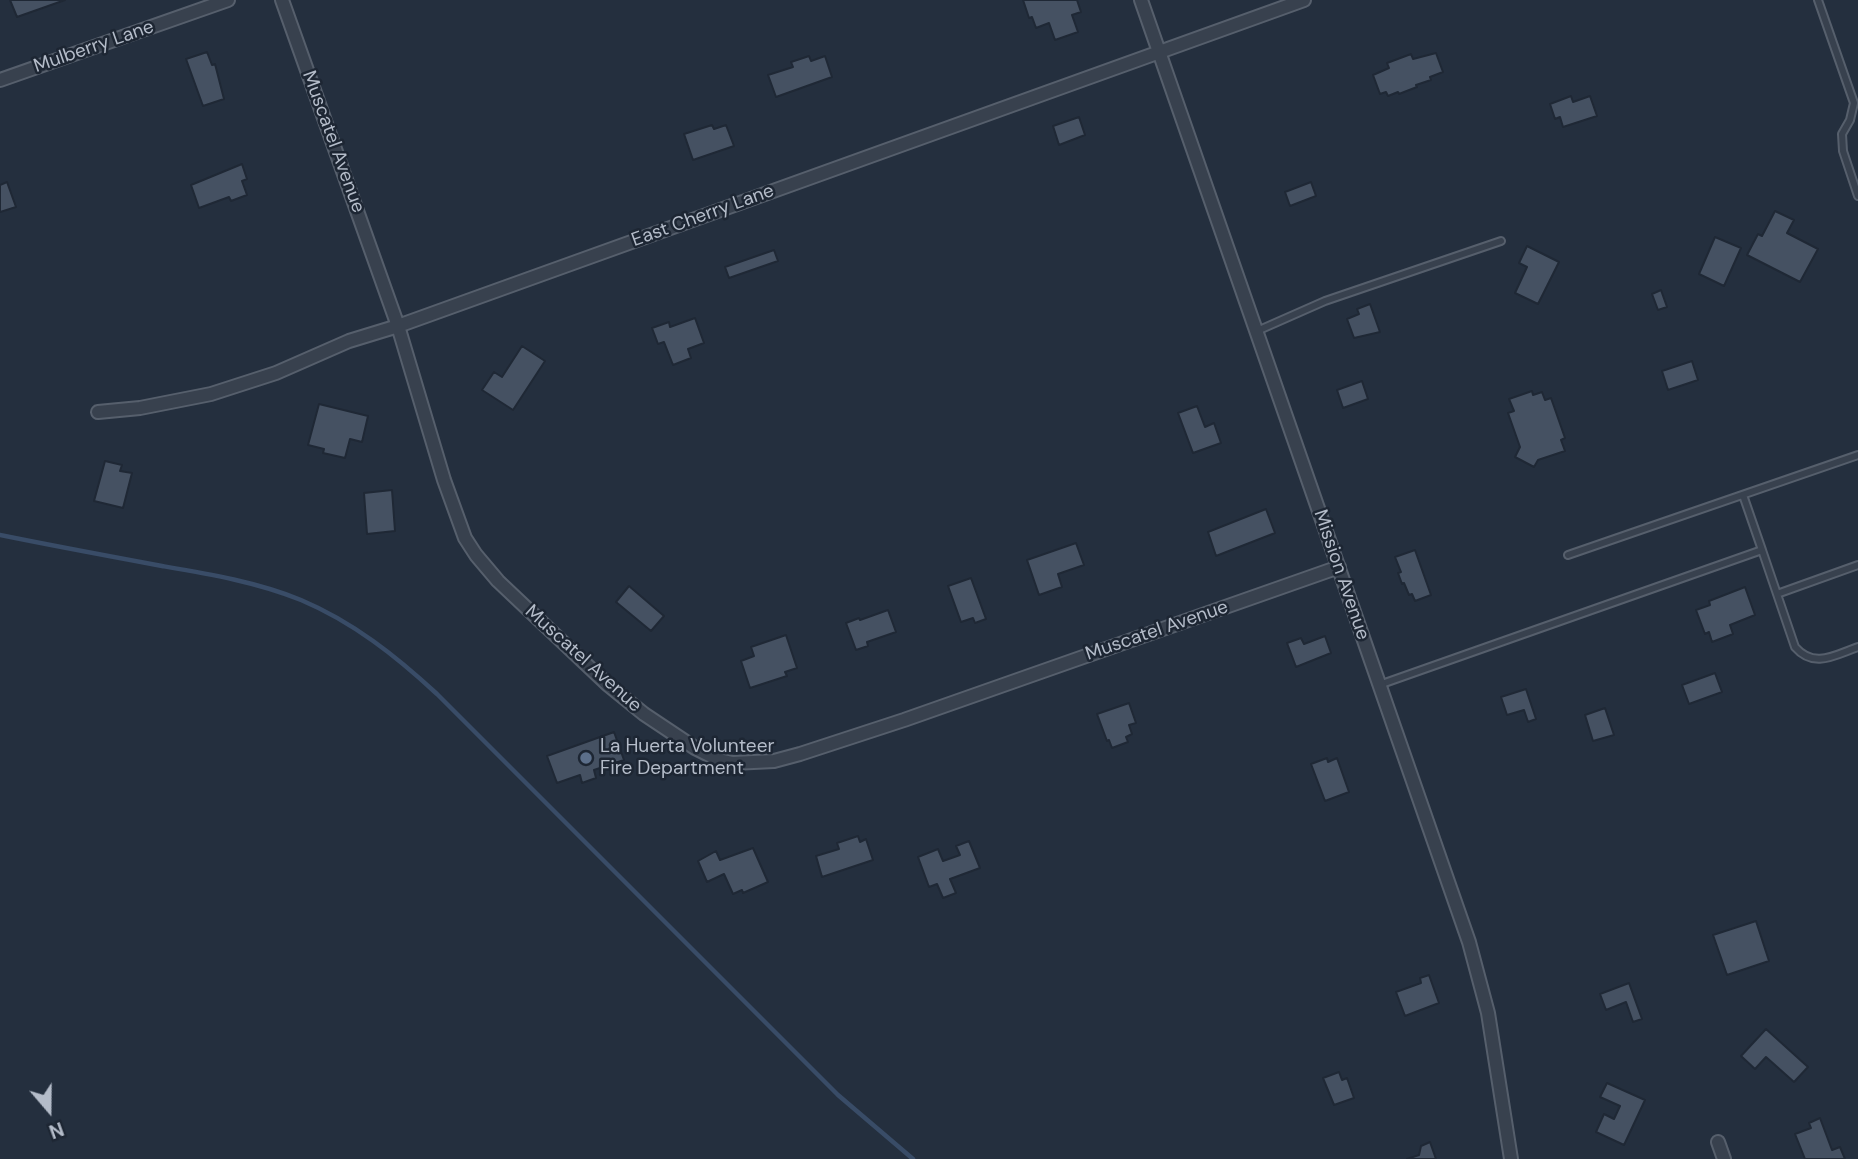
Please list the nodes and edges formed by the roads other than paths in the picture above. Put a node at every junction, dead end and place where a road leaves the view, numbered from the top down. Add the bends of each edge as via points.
1 (228, 0) edge
2 (282, 0) edge
3 (1141, 0) edge
4 (1304, 0) edge
5 (1818, 0) edge
6 (1159, 52) junction
7 (0, 80) edge
8 (1858, 196) edge
9 (1501, 241) dead end
10 (398, 326) junction
11 (1256, 331) junction
12 (98, 412) dead end
13 (1858, 455) edge
14 (1742, 495) junction
15 (1762, 550) junction
16 (1568, 555) dead end
17 (1858, 565) edge
18 (1339, 568) junction
19 (1777, 594) junction
20 (1858, 647) edge
21 (1379, 685) junction
22 (1718, 1142) dead end
23 (1511, 1159) edge
24 (1724, 1159) edge

1 - 7 street, Mulberry Lane
2 - 10 street, Muscatel Avenue
3 - 6 street, Mission Avenue
4 - 6 street, East Cherry Lane
5 - 8 lane via 1854,103 1842,134
6 - 10 street, East Cherry Lane
6 - 11 street, Mission Avenue
9 - 11 lane via 1325,301
10 - 12 street, East Cherry Lane via 211,394
10 - 18 street, Muscatel Avenue via 455,514 476,555 607,684 671,734 719,760 753,763 800,754
11 - 18 street, Mission Avenue
13 - 14 lane
14 - 15 lane
14 - 16 lane
15 - 19 lane
15 - 21 lane
17 - 19 lane
18 - 21 street, Mission Avenue
19 - 20 lane via 1803,657 1825,659
21 - 23 street, Mission Avenue via 1476,966
22 - 24 street

